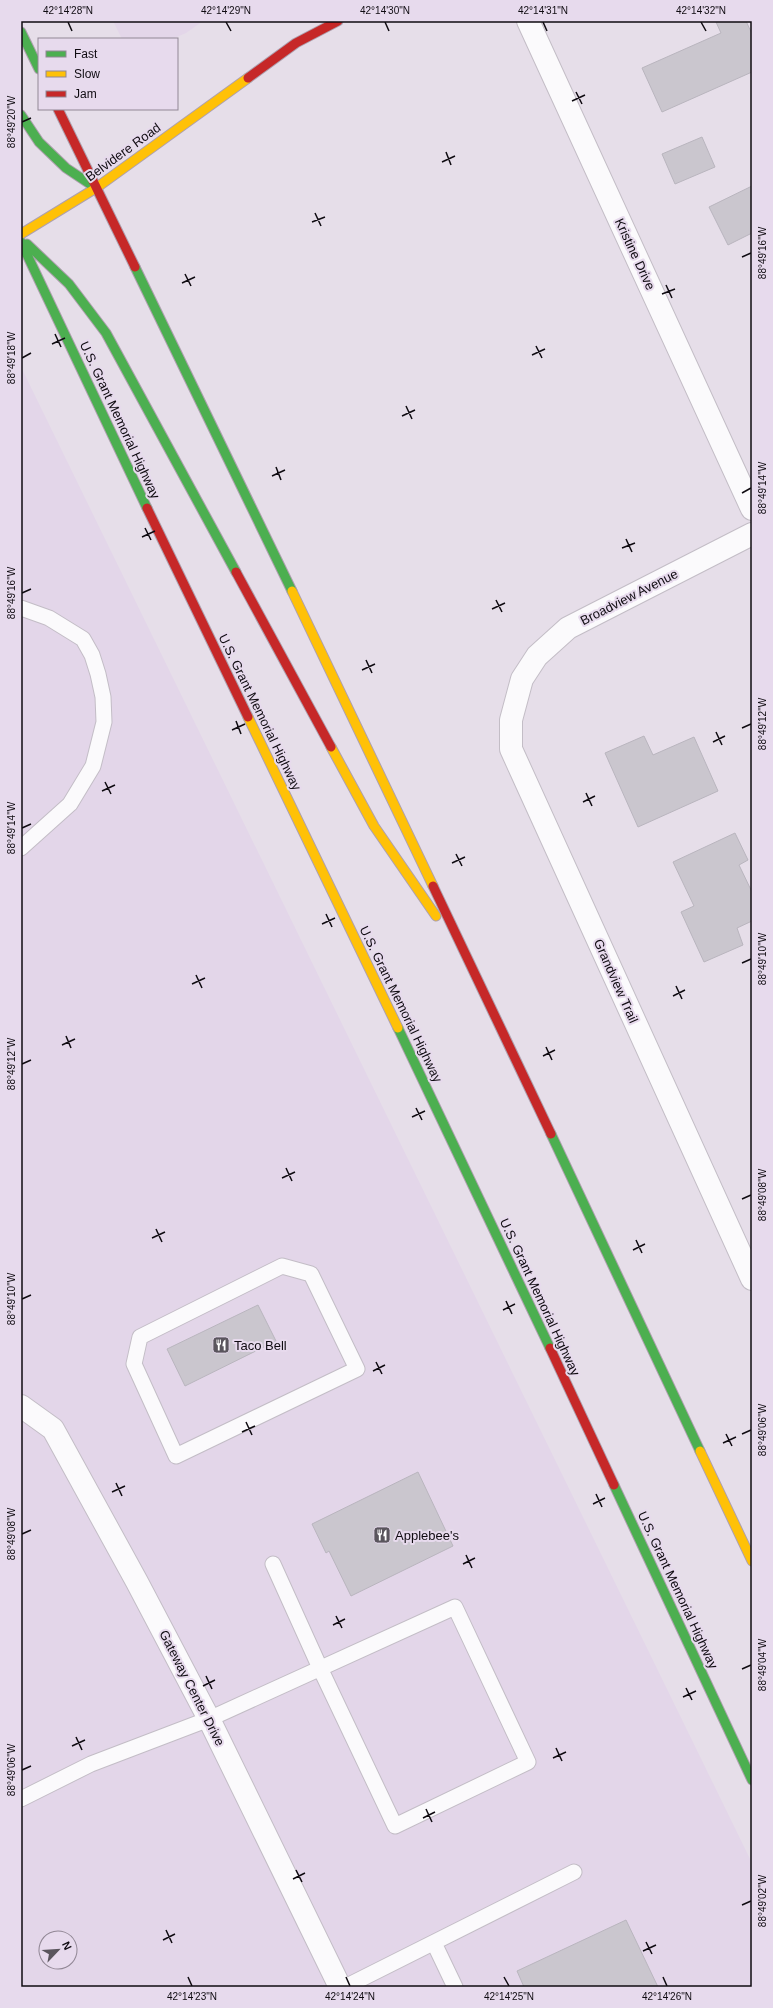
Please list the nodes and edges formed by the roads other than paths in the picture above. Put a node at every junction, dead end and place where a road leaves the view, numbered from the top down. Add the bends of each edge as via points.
1 (338, 21) edge
2 (528, 21) edge
3 (21, 32) edge
4 (38, 67) edge
5 (58, 110) edge
6 (21, 115) edge
7 (96, 188) junction
8 (21, 234) edge
9 (21, 238) edge
10 (21, 242) edge
11 (752, 509) edge
12 (752, 534) edge
13 (21, 608) edge
14 (522, 679) joint
15 (23, 844) edge
16 (476, 975) junction
17 (752, 1279) edge
18 (21, 1406) edge
19 (176, 1456) joint
20 (752, 1561) edge
21 (273, 1564) dead end
22 (320, 1668) junction
23 (209, 1719) junction
24 (752, 1780) edge
25 (21, 1799) edge
26 (574, 1872) dead end
27 (434, 1943) junction
28 (340, 1987) edge
29 (345, 1987) edge
30 (455, 1987) edge

1 - 7 main road, Belvidere Road via 296,43
2 - 11 street, Kristine Drive
3 - 4 main road
5 - 7 main road
6 - 7 main road via 39,142 66,168
7 - 8 main road, Belvidere Road
7 - 16 main road
9 - 16 main road via 69,284 106,333 374,826
10 - 24 main road, U.S. Grant Memorial Highway via 472,1181
12 - 14 street, Broadview Avenue via 568,628 537,656
13 - 15 lane via 49,618 83,639 98,674 103,697 104,722 93,766 70,804
14 - 17 street, Grandview Trail via 511,720 511,749
16 - 20 main road
18 - 23 street, Gateway Center Drive via 53,1429
19 - 19 lane via 134,1364 140,1337 282,1266 311,1274 357,1369
21 - 22 lane
22 - 22 lane via 455,1607 528,1762 395,1826
22 - 23 lane
23 - 25 lane via 91,1764
23 - 28 street, Gateway Center Drive
26 - 27 lane
27 - 29 lane
27 - 30 lane

